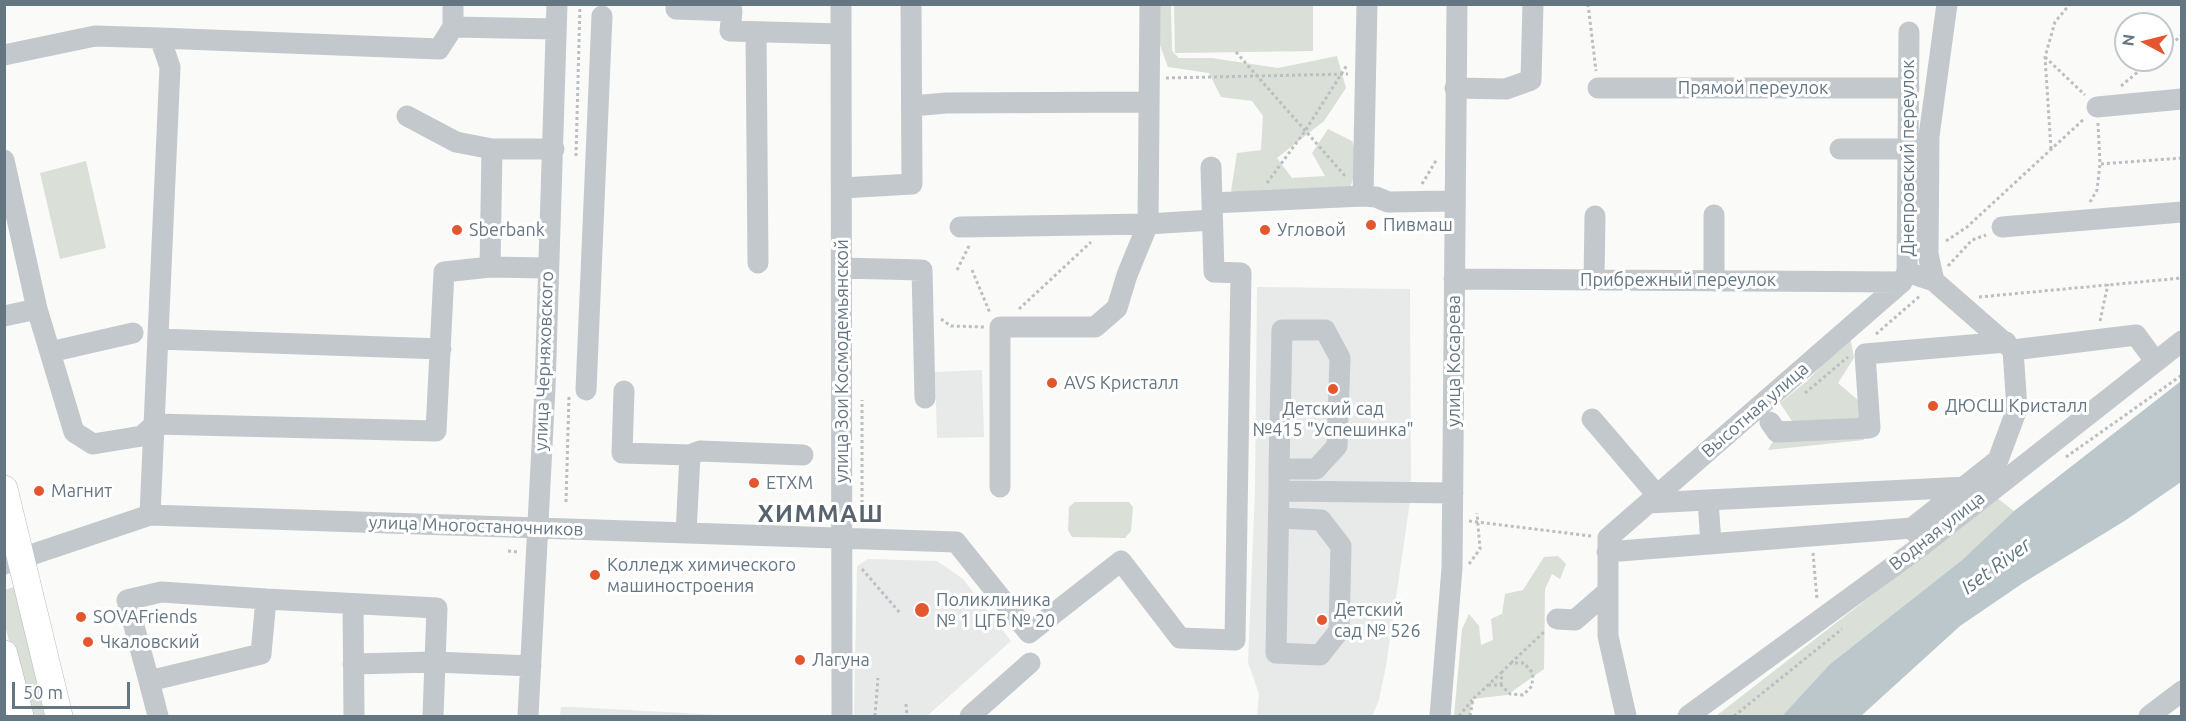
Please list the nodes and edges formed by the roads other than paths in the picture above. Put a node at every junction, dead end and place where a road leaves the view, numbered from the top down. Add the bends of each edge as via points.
1 (453, 4) edge
2 (557, 4) edge
3 (676, 4) edge
4 (841, 4) edge
5 (912, 4) edge
6 (1150, 4) edge
7 (1367, 4) edge
8 (1457, 4) edge
9 (1533, 4) edge
10 (1947, 4) edge
11 (602, 16) dead end
12 (453, 27) junction
13 (556, 28) junction
14 (756, 32) junction
15 (1909, 32) dead end
16 (841, 34) junction
17 (160, 38) junction
18 (4, 55) edge
19 (1455, 88) junction
20 (1598, 88) road end
21 (1909, 88) junction
22 (2181, 99) edge
23 (1149, 102) junction
24 (912, 106) junction
25 (2097, 107) road end
26 (407, 116) dead end
27 (492, 149) junction
28 (554, 149) junction
29 (1840, 149) dead end
30 (1908, 149) junction
31 (4, 160) edge
32 (1211, 167) dead end
33 (842, 188) junction
34 (1363, 196) junction
35 (1455, 201) junction
36 (1212, 212) junction
37 (2181, 212) edge
38 (1714, 215) dead end
39 (1595, 216) dead end
40 (1148, 224) junction
41 (969, 227) road end
42 (2002, 227) dead end
43 (758, 263) dead end
44 (490, 267) junction
45 (547, 268) junction
46 (842, 268) junction
47 (1905, 277) junction
48 (1454, 279) junction
49 (1594, 280) junction
50 (1714, 280) junction
51 (1934, 281) junction
52 (37, 309) junction
53 (4, 316) edge
54 (133, 333) dead end
55 (159, 339) junction
56 (2181, 341) edge
57 (2009, 346) junction
58 (441, 349) junction
59 (50, 352) junction
60 (2155, 361) junction
61 (586, 390) dead end
62 (624, 391) dead end
63 (925, 398) dead end
64 (1592, 418) dead end
65 (1770, 422) dead end
66 (155, 424) junction
67 (690, 455) junction
68 (803, 455) dead end
69 (1998, 460) junction
70 (1280, 469) junction
71 (1000, 487) dead end
72 (1966, 487) junction
73 (4, 489) edge
74 (1279, 491) junction
75 (1988, 492) junction
76 (1453, 493) junction
77 (1653, 499) junction
78 (1708, 500) junction
79 (150, 515) junction
80 (1278, 518) junction
81 (537, 527) junction
82 (686, 532) junction
83 (1918, 536) junction
84 (842, 540) junction
85 (1711, 544) junction
86 (1607, 545) junction
87 (13, 561) edge
88 (1606, 593) junction
89 (266, 599) junction
90 (353, 604) junction
91 (1557, 619) road end
92 (4, 654) edge
93 (435, 662) junction
94 (1030, 663) dead end
95 (352, 664) junction
96 (531, 666) junction
97 (148, 681) junction
98 (2181, 691) edge
99 (151, 715) edge
100 (20, 717) edge
101 (59, 717) edge
102 (354, 717) edge
103 (433, 717) edge
104 (528, 717) edge
105 (842, 717) edge
106 (969, 717) edge
107 (1440, 717) edge
108 (1626, 717) edge
109 (1688, 717) edge
110 (2149, 717) edge

1 - 12 street
2 - 13 street, улица Черняховского
3 - 14 street via 676,9 732,11 730,31
4 - 16 street, улица Зои Космодемьянской
5 - 24 street
6 - 23 street
7 - 34 street
8 - 19 street, улица Косарева
9 - 19 street via 1531,80 1506,89
10 - 51 street via 1929,136 1928,254
11 - 61 street
12 - 13 street
12 - 17 street via 439,49
13 - 28 street, улица Черняховского
14 - 16 street
14 - 43 street
15 - 21 street, Днепровский переулок
16 - 33 street, улица Зои Космодемьянской
17 - 18 street via 95,36
17 - 55 street via 170,67
19 - 35 street, улица Косарева
20 - 21 street, Прямой переулок
21 - 30 street, Днепровский переулок
22 - 25 street
23 - 24 street
23 - 40 street
24 - 33 street via 912,184
26 - 27 street via 456,142
27 - 28 street
27 - 44 street
28 - 45 street, улица Черняховского
29 - 30 street
30 - 47 street, Днепровский переулок
31 - 52 street
32 - 36 street
33 - 46 street, улица Зои Космодемьянской
34 - 35 street via 1388,202
34 - 36 street via 1253,201
35 - 48 street, улица Косарева
36 - 40 street
36 - 84 street, улица Многостаночников via 1214,272 1241,273 1235,640 1180,638 1121,561 1029,633 956,543
37 - 42 street
38 - 50 street
39 - 49 street
40 - 41 street
40 - 71 street via 1127,275 1117,315 1095,327 1000,327
44 - 45 street
44 - 58 street via 444,272
45 - 81 street, улица Черняховского
46 - 63 street via 922,270
46 - 84 street, улица Зои Космодемьянской
47 - 50 street, Прибрежный переулок
47 - 51 street, Прибрежный переулок
47 - 77 street, Высотная улица
48 - 49 street, Прибрежный переулок
48 - 76 street, улица Косарева
49 - 50 street, Прибрежный переулок
51 - 57 street
52 - 53 street
52 - 59 street
54 - 59 street
55 - 58 street
55 - 66 street
56 - 60 street, Водная улица
57 - 60 street via 2136,335
57 - 65 street via 1865,354 1870,428 1777,432
57 - 69 street via 2017,409
58 - 66 street via 436,431
59 - 66 street via 74,432 93,444 142,436
60 - 75 street, Водная улица
62 - 67 street via 622,453
64 - 77 street
66 - 79 street
67 - 68 street via 700,451
67 - 82 street
69 - 72 street
69 - 75 street
70 - 70 street via 1282,330 1325,330 1340,357 1337,446 1316,469
70 - 74 street
72 - 78 street
72 - 83 street
73 - 87 main road
74 - 76 street
74 - 80 street
75 - 83 street, Водная улица
76 - 107 street, улица Косарева via 1452,568
77 - 78 street
77 - 86 street, Высотная улица
78 - 85 street
79 - 81 street, улица Многостаночников
79 - 87 street, улица Многостаночников
80 - 80 street via 1275,653 1320,655 1339,631 1341,546 1321,520
81 - 82 street, улица Многостаночников
81 - 96 street, улица Черняховского
82 - 84 street, улица Многостаночников
83 - 85 street via 1812,536
83 - 109 street, Водная улица
84 - 105 street, улица Зои Космодемьянской
85 - 86 street
86 - 88 street
87 - 101 main road
88 - 91 street via 1575,620
88 - 108 street via 1608,636
89 - 90 street
89 - 97 street via 261,654
89 - 97 street via 161,592 127,600
90 - 93 street via 437,608
90 - 95 street
92 - 100 main road
93 - 95 street
93 - 96 street
93 - 103 street
94 - 106 street
95 - 102 street
96 - 104 street, улица Черняховского
97 - 99 street
98 - 110 street

